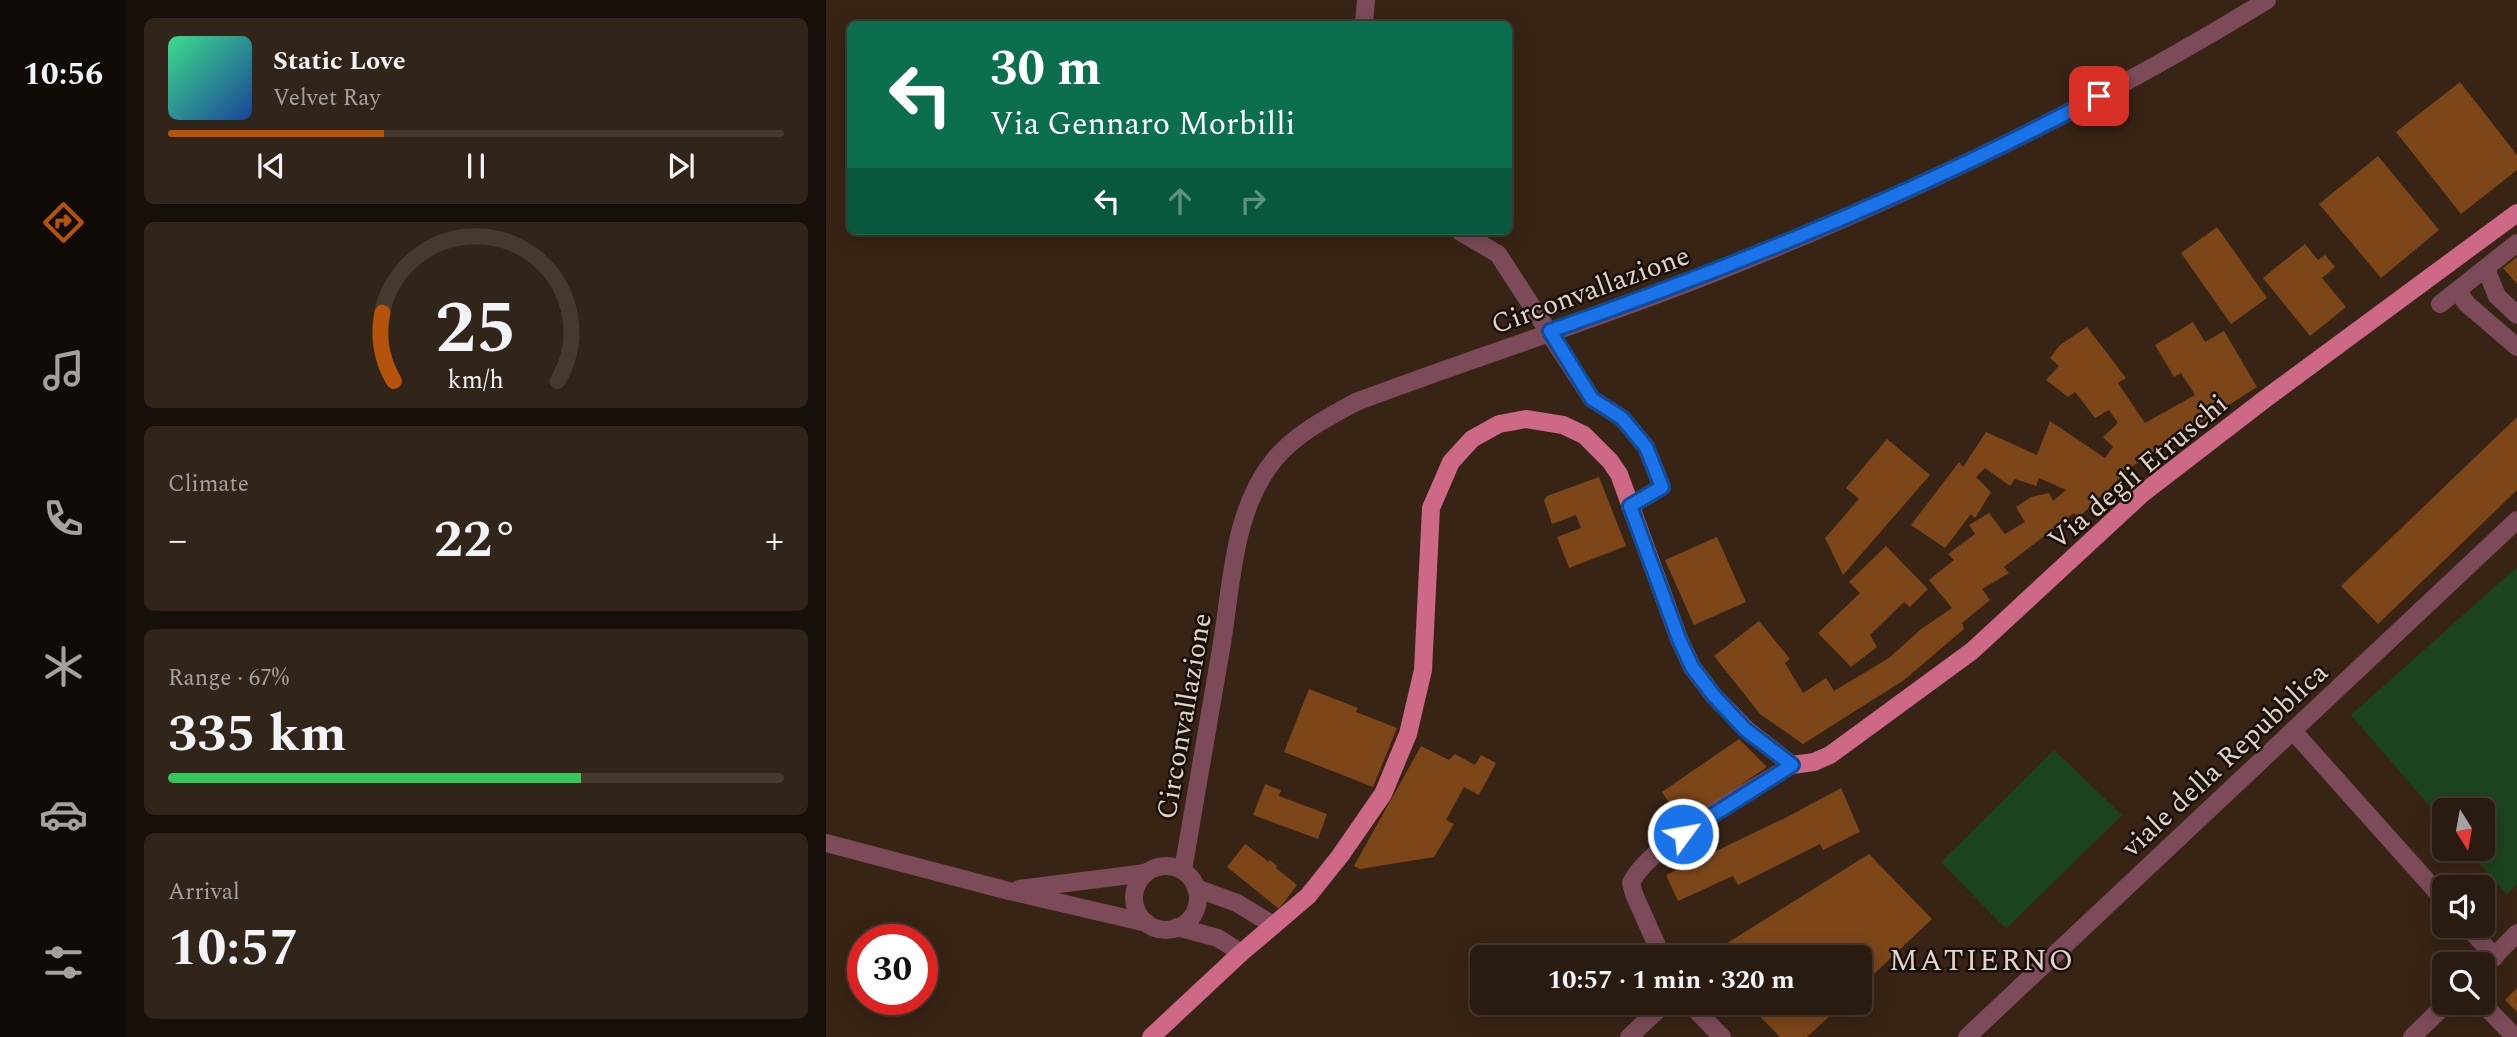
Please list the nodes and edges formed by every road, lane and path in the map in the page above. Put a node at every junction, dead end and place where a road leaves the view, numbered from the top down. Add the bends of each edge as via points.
1 (1366, 0) edge
2 (2267, 0) edge
3 (1364, 21) edge
4 (2517, 213) edge
5 (1466, 235) edge
6 (2517, 243) edge
7 (2486, 269) junction
8 (2458, 292) junction
9 (2440, 304) dead end
10 (2517, 315) edge
11 (1550, 331) junction
12 (2517, 347) edge
13 (1630, 506) junction
14 (2517, 520) edge
15 (2292, 731) junction
16 (1792, 765) junction
17 (826, 843) edge
18 (1183, 870) junction
19 (1146, 873) junction
20 (2432, 887) edge
21 (1196, 888) junction
22 (1005, 890) junction
23 (1147, 923) junction
24 (1273, 925) junction
25 (1177, 928) junction
26 (2517, 933) edge
27 (1657, 945) edge
28 (1241, 953) junction
29 (2495, 957) edge
30 (1652, 1015) edge
31 (1701, 1015) edge
32 (2435, 1015) edge
33 (2494, 1015) edge
34 (1151, 1037) edge
35 (1629, 1037) edge
36 (1722, 1037) edge
37 (1967, 1037) edge
38 (2412, 1037) edge
39 (2515, 1037) edge

1 - 3 street
2 - 11 street, Circonvallazione via 2191,47 1927,182 1761,254
4 - 16 main road, Via degli Etruschi via 2143,493 1972,651 1830,755
5 - 11 street via 1498,254
6 - 7 street
7 - 8 street
7 - 10 street via 2497,296
8 - 9 street
8 - 12 street
11 - 13 street via 1592,399 1622,418 1646,447 1662,487
11 - 18 street, Circonvallazione via 1356,402 1310,428 1274,460 1251,497 1237,541
13 - 16 main road via 1692,667 1746,730
13 - 24 main road via 1611,461 1584,435 1563,425 1526,419 1499,424 1461,449 1431,508 1427,643 1408,734 1383,794 1340,856 1308,896
14 - 15 street, viale della Repubblica
15 - 20 street
15 - 37 street, viale della Repubblica
16 - 27 street via 1661,847 1636,872 1631,883 1634,894
17 - 22 street
18 - 19 street via 1160,866
18 - 21 street
19 - 22 street
19 - 23 street via 1134,898
21 - 24 street via 1237,903
21 - 25 street via 1192,916
22 - 23 street
23 - 25 street via 1166,930
24 - 28 main road
25 - 28 street via 1219,938
26 - 29 street
28 - 34 main road
30 - 35 street
31 - 36 street
32 - 38 street
33 - 39 street

